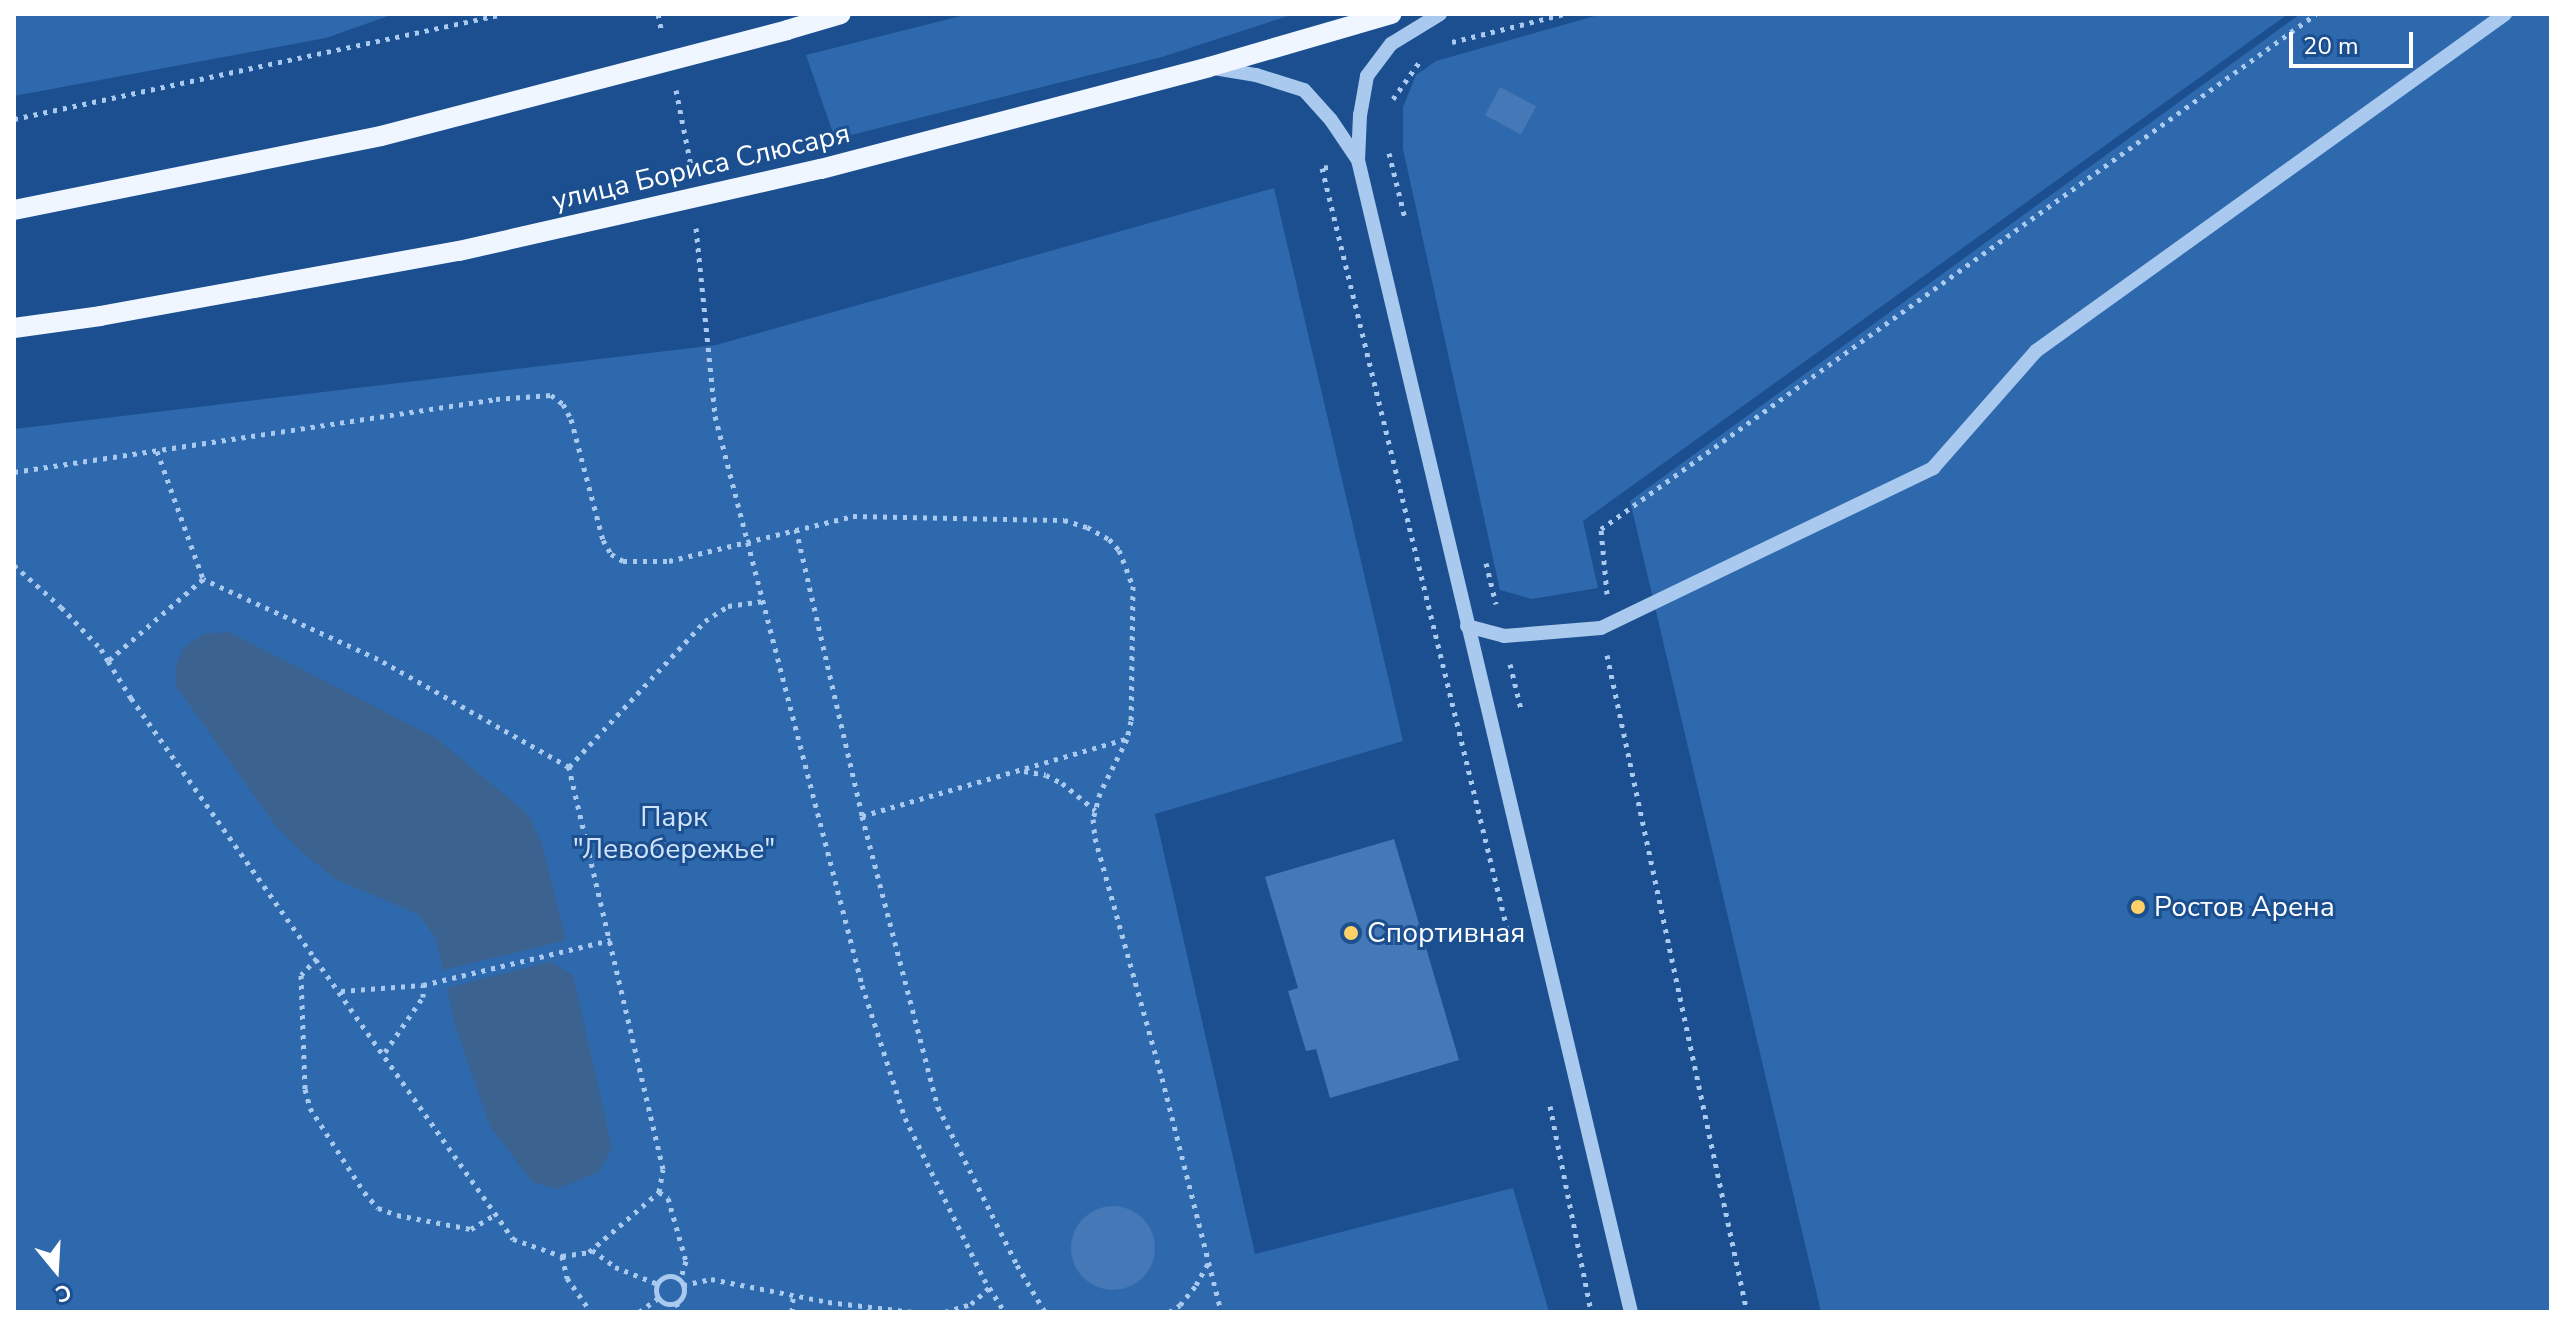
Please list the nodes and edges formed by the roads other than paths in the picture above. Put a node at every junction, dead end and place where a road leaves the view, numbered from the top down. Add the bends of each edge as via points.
1 (841, 14) edge
2 (1391, 14) edge
3 (1440, 14) edge
4 (2505, 14) edge
5 (1209, 67) junction
6 (1358, 160) junction
7 (14, 210) edge
8 (14, 328) edge
9 (1467, 626) junction
10 (1631, 1312) edge

1 - 7 main road, bridge via 381,136
2 - 5 main road, улица Бориса Слюсаря
3 - 6 street via 1391,44 1367,76
4 - 9 street via 2036,351 1933,468 1601,628 1504,636
5 - 6 street via 1304,90
5 - 8 main road, улица Бориса Слюсаря, bridge via 821,169 459,251
6 - 9 street
9 - 10 street

